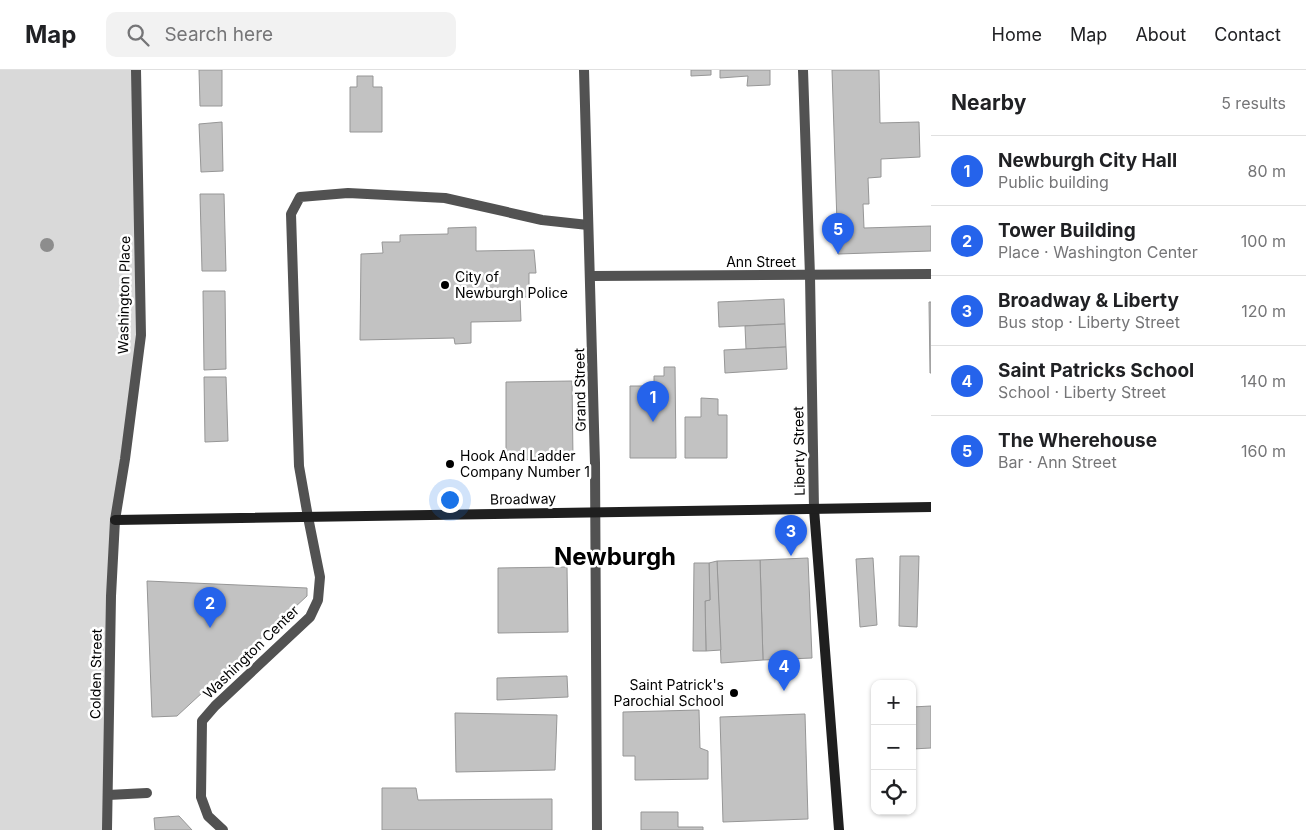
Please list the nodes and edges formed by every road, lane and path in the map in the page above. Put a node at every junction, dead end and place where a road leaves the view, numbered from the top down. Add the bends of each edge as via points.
1 (136, 70) edge
2 (584, 70) edge
3 (803, 70) edge
4 (588, 225) junction
5 (931, 274) edge
6 (591, 276) junction
7 (810, 276) junction
8 (931, 507) edge
9 (814, 509) junction
10 (595, 511) junction
11 (308, 517) junction
12 (115, 520) junction
13 (146, 793) dead end
14 (108, 795) junction
15 (107, 830) edge
16 (223, 830) edge
17 (597, 830) edge
18 (839, 830) edge

1 - 12 street, Washington Place via 141,335
2 - 4 street, Grand Street
3 - 7 street, Liberty Street
4 - 6 street, Grand Street
4 - 11 street, Washington Center via 542,220 445,198 348,193 300,197 291,214 300,466
5 - 7 street, Ann Street
6 - 7 street, Ann Street
6 - 10 street, Grand Street
7 - 9 street, Liberty Street
8 - 9 street, Broadway
9 - 10 street, Broadway
9 - 18 street, Liberty Street
10 - 11 street, Broadway
10 - 17 street, Grand Street
11 - 12 street, Broadway
11 - 16 street, Washington Center via 320,576 318,600 310,616 202,721 201,797 208,816
12 - 14 street, Сolden Street
13 - 14 street
14 - 15 street, Сolden Street

